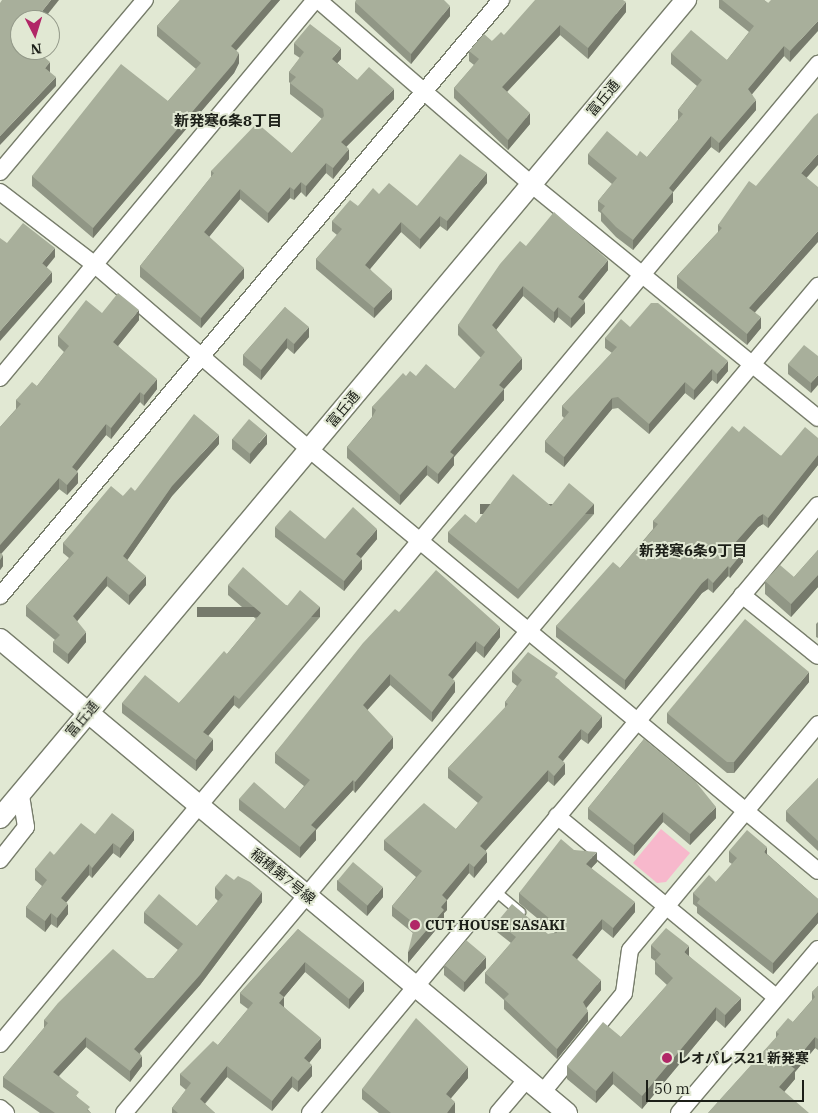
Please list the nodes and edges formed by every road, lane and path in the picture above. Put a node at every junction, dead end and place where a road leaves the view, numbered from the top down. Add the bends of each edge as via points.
1 (144, 0) edge
2 (316, 0) edge
3 (502, 0) edge
4 (686, 0) edge
5 (818, 64) edge
6 (425, 91) junction
7 (0, 172) edge
8 (531, 184) junction
9 (0, 192) edge
10 (94, 264) junction
11 (642, 274) junction
12 (818, 286) edge
13 (203, 356) junction
14 (753, 364) junction
15 (0, 378) edge
16 (818, 418) edge
17 (309, 449) junction
18 (818, 505) edge
19 (421, 538) junction
20 (742, 595) junction
21 (0, 596) edge
22 (531, 629) junction
23 (0, 639) edge
24 (818, 656) edge
25 (87, 713) junction
26 (638, 719) junction
27 (818, 724) edge
28 (21, 794) junction
29 (196, 806) junction
30 (746, 810) junction
31 (1, 816) edge
32 (557, 816) junction
33 (0, 860) edge
34 (818, 871) edge
35 (494, 890) junction
36 (307, 895) junction
37 (665, 907) junction
38 (531, 921) edge
39 (818, 949) edge
40 (415, 986) junction
41 (776, 997) junction
42 (0, 1044) edge
43 (526, 1080) junction
44 (542, 1093) junction
45 (0, 1108) edge
46 (6, 1113) edge
47 (124, 1113) edge
48 (310, 1113) edge
49 (498, 1113) edge
50 (567, 1113) edge
51 (679, 1113) edge

1 - 7 street
2 - 6 street
2 - 10 street
3 - 6 street
4 - 8 street, 富丘通
5 - 11 street
6 - 8 street
6 - 13 street
8 - 11 street
8 - 17 street, 富丘通
9 - 10 street
10 - 13 street
10 - 15 street
11 - 14 street
11 - 19 street
12 - 14 street
13 - 17 street
13 - 21 street
14 - 16 street
14 - 22 street
17 - 19 street
17 - 25 street, 富丘通
18 - 20 street
19 - 22 street
19 - 29 street
20 - 24 street
20 - 26 street
22 - 26 street
22 - 36 street
23 - 25 street, 稲積第7号線
25 - 28 street, 富丘通
25 - 29 street, 稲積第7号線
26 - 30 street
26 - 32 street
27 - 30 street
28 - 31 street, 富丘通
28 - 33 street via 26,827
29 - 36 street, 稲積第7号線
29 - 42 street
30 - 34 street
30 - 37 street
32 - 35 street
32 - 37 street
35 - 38 lane
35 - 40 street
36 - 40 street, 稲積第7号線
36 - 47 street
37 - 41 street
37 - 44 street via 630,950 624,993
39 - 41 street
40 - 43 street, 稲積第7号線
40 - 48 street
41 - 51 street
43 - 44 street, 稲積第7号線
43 - 49 street
44 - 50 street, 稲積第7号線
45 - 46 street

